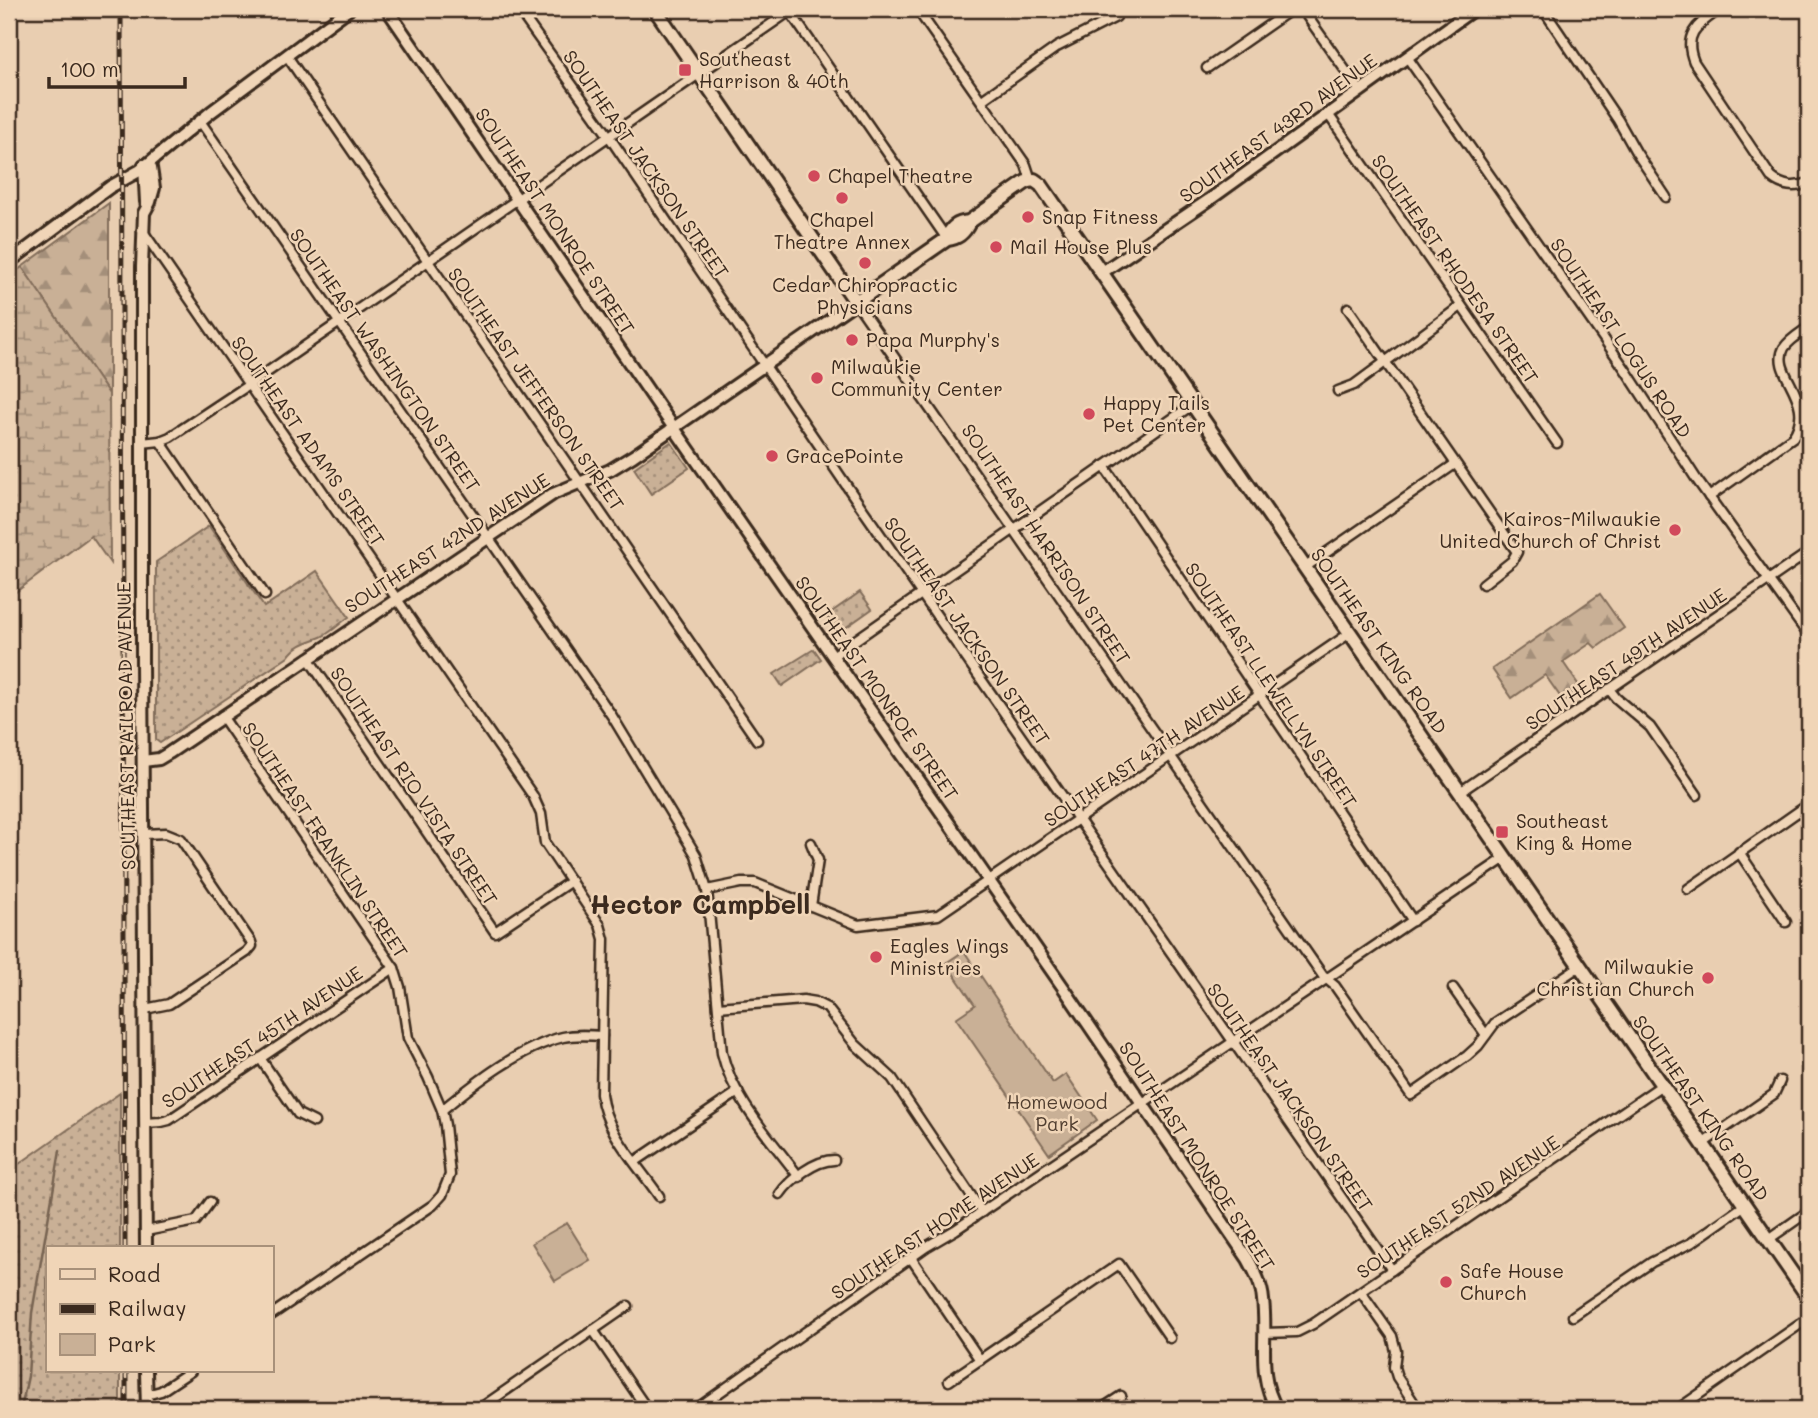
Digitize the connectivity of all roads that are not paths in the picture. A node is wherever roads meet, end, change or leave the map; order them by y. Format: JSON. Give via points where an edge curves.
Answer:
{"nodes":[{"id":1,"x":349,"y":9,"type":"edge"},
{"id":2,"x":387,"y":9,"type":"edge"},
{"id":3,"x":518,"y":9,"type":"edge"},
{"id":4,"x":655,"y":9,"type":"edge"},
{"id":5,"x":917,"y":9,"type":"edge"},
{"id":6,"x":1112,"y":9,"type":"edge"},
{"id":7,"x":1292,"y":9,"type":"edge"},
{"id":8,"x":1302,"y":9,"type":"edge"},
{"id":9,"x":1474,"y":9,"type":"edge"},
{"id":10,"x":1543,"y":9,"type":"edge"},
{"id":11,"x":1720,"y":9,"type":"edge"},
{"id":12,"x":790,"y":10,"type":"edge"},
{"id":13,"x":287,"y":56,"type":"junction"},
{"id":14,"x":1407,"y":57,"type":"junction"},
{"id":15,"x":1207,"y":68,"type":"dead end"},
{"id":16,"x":699,"y":74,"type":"junction"},
{"id":17,"x":1360,"y":91,"type":"junction"},
{"id":18,"x":982,"y":100,"type":"junction"},
{"id":19,"x":1328,"y":114,"type":"junction"},
{"id":20,"x":200,"y":121,"type":"junction"},
{"id":21,"x":608,"y":135,"type":"junction"},
{"id":22,"x":144,"y":166,"type":"junction"},
{"id":23,"x":1031,"y":180,"type":"junction"},
{"id":24,"x":1809,"y":183,"type":"edge"},
{"id":25,"x":1666,"y":197,"type":"dead end"},
{"id":26,"x":518,"y":198,"type":"junction"},
{"id":27,"x":142,"y":230,"type":"junction"},
{"id":28,"x":947,"y":239,"type":"junction"},
{"id":29,"x":428,"y":261,"type":"junction"},
{"id":30,"x":9,"y":262,"type":"edge"},
{"id":31,"x":1101,"y":273,"type":"junction"},
{"id":32,"x":856,"y":302,"type":"junction"},
{"id":33,"x":1461,"y":306,"type":"junction"},
{"id":34,"x":1348,"y":308,"type":"dead end"},
{"id":35,"x":339,"y":323,"type":"junction"},
{"id":36,"x":1809,"y":327,"type":"edge"},
{"id":37,"x":1386,"y":362,"type":"junction"},
{"id":38,"x":764,"y":364,"type":"junction"},
{"id":39,"x":250,"y":384,"type":"junction"},
{"id":40,"x":1338,"y":391,"type":"dead end"},
{"id":41,"x":1192,"y":405,"type":"junction"},
{"id":42,"x":675,"y":427,"type":"junction"},
{"id":43,"x":160,"y":441,"type":"junction"},
{"id":44,"x":142,"y":443,"type":"junction"},
{"id":45,"x":1557,"y":443,"type":"dead end"},
{"id":46,"x":1455,"y":464,"type":"junction"},
{"id":47,"x":1104,"y":466,"type":"junction"},
{"id":48,"x":580,"y":481,"type":"junction"},
{"id":49,"x":1709,"y":497,"type":"junction"},
{"id":50,"x":1013,"y":531,"type":"junction"},
{"id":51,"x":488,"y":537,"type":"junction"},
{"id":52,"x":1809,"y":552,"type":"edge"},
{"id":53,"x":1304,"y":568,"type":"junction"},
{"id":54,"x":1770,"y":579,"type":"junction"},
{"id":55,"x":1483,"y":584,"type":"dead end"},
{"id":56,"x":923,"y":592,"type":"junction"},
{"id":57,"x":265,"y":595,"type":"dead end"},
{"id":58,"x":397,"y":598,"type":"junction"},
{"id":59,"x":1350,"y":634,"type":"junction"},
{"id":60,"x":1809,"y":636,"type":"edge"},
{"id":61,"x":834,"y":655,"type":"junction"},
{"id":62,"x":308,"y":658,"type":"junction"},
{"id":63,"x":1609,"y":689,"type":"junction"},
{"id":64,"x":1260,"y":696,"type":"junction"},
{"id":65,"x":222,"y":716,"type":"junction"},
{"id":66,"x":757,"y":740,"type":"dead end"},
{"id":67,"x":1170,"y":759,"type":"junction"},
{"id":68,"x":143,"y":761,"type":"junction"},
{"id":69,"x":1460,"y":792,"type":"junction"},
{"id":70,"x":1697,"y":795,"type":"dead end"},
{"id":71,"x":1809,"y":804,"type":"edge"},
{"id":72,"x":1079,"y":821,"type":"junction"},
{"id":73,"x":144,"y":834,"type":"junction"},
{"id":74,"x":811,"y":843,"type":"dead end"},
{"id":75,"x":1739,"y":852,"type":"junction"},
{"id":76,"x":1505,"y":858,"type":"junction"},
{"id":77,"x":989,"y":880,"type":"junction"},
{"id":78,"x":571,"y":881,"type":"junction"},
{"id":79,"x":1688,"y":889,"type":"dead end"},
{"id":80,"x":707,"y":890,"type":"junction"},
{"id":81,"x":811,"y":906,"type":"junction"},
{"id":82,"x":1413,"y":920,"type":"junction"},
{"id":83,"x":1787,"y":922,"type":"dead end"},
{"id":84,"x":1580,"y":966,"type":"junction"},
{"id":85,"x":394,"y":968,"type":"junction"},
{"id":86,"x":1326,"y":980,"type":"junction"},
{"id":87,"x":1453,"y":988,"type":"dead end"},
{"id":88,"x":718,"y":1007,"type":"junction"},
{"id":89,"x":145,"y":1009,"type":"junction"},
{"id":90,"x":602,"y":1035,"type":"junction"},
{"id":91,"x":1486,"y":1035,"type":"junction"},
{"id":92,"x":1234,"y":1043,"type":"junction"},
{"id":93,"x":260,"y":1058,"type":"junction"},
{"id":94,"x":1780,"y":1081,"type":"dead end"},
{"id":95,"x":1662,"y":1085,"type":"junction"},
{"id":96,"x":738,"y":1092,"type":"junction"},
{"id":97,"x":1143,"y":1104,"type":"junction"},
{"id":98,"x":442,"y":1110,"type":"junction"},
{"id":99,"x":314,"y":1122,"type":"dead end"},
{"id":100,"x":145,"y":1123,"type":"junction"},
{"id":101,"x":1702,"y":1144,"type":"junction"},
{"id":102,"x":834,"y":1160,"type":"dead end"},
{"id":103,"x":636,"y":1161,"type":"junction"},
{"id":104,"x":799,"y":1177,"type":"junction"},
{"id":105,"x":780,"y":1194,"type":"dead end"},
{"id":106,"x":659,"y":1196,"type":"dead end"},
{"id":107,"x":210,"y":1202,"type":"dead end"},
{"id":108,"x":1745,"y":1205,"type":"junction"},
{"id":109,"x":1809,"y":1211,"type":"edge"},
{"id":110,"x":982,"y":1212,"type":"junction"},
{"id":111,"x":146,"y":1231,"type":"junction"},
{"id":112,"x":1769,"y":1239,"type":"junction"},
{"id":113,"x":146,"y":1246,"type":"edge"},
{"id":114,"x":911,"y":1258,"type":"junction"},
{"id":115,"x":1392,"y":1270,"type":"junction"},
{"id":116,"x":1361,"y":1292,"type":"junction"},
{"id":117,"x":1809,"y":1298,"type":"edge"},
{"id":118,"x":628,"y":1306,"type":"dead end"},
{"id":119,"x":273,"y":1314,"type":"edge"},
{"id":120,"x":1573,"y":1316,"type":"dead end"},
{"id":121,"x":1809,"y":1318,"type":"edge"},
{"id":122,"x":593,"y":1330,"type":"junction"},
{"id":123,"x":1264,"y":1333,"type":"junction"},
{"id":124,"x":1170,"y":1338,"type":"dead end"},
{"id":125,"x":979,"y":1360,"type":"junction"},
{"id":126,"x":146,"y":1372,"type":"edge"},
{"id":127,"x":190,"y":1372,"type":"edge"},
{"id":128,"x":949,"y":1381,"type":"dead end"},
{"id":129,"x":146,"y":1395,"type":"junction"},
{"id":130,"x":1121,"y":1396,"type":"dead end"},
{"id":131,"x":146,"y":1409,"type":"edge"},
{"id":132,"x":479,"y":1409,"type":"edge"},
{"id":133,"x":647,"y":1409,"type":"edge"},
{"id":134,"x":696,"y":1409,"type":"edge"},
{"id":135,"x":1101,"y":1409,"type":"edge"},
{"id":136,"x":1277,"y":1409,"type":"edge"},
{"id":137,"x":1418,"y":1409,"type":"edge"},
{"id":138,"x":1678,"y":1409,"type":"edge"}],
"edges":[{"from":1,"to":13,"type":"street"},
{"from":2,"to":26,"type":"street","name":"SOUTHEAST MONROE STREET"},
{"from":3,"to":21,"type":"street","name":"SOUTHEAST JACKSON STREET"},
{"from":4,"to":16,"type":"main road","name":"SOUTHEAST HARRISON STREET"},
{"from":5,"to":18,"type":"street","name":"SOUTHEAST KING ROAD"},
{"from":6,"to":18,"type":"street","via":[[1116,17],[1057,47]]},
{"from":7,"to":15,"type":"street"},
{"from":8,"to":17,"type":"street"},
{"from":9,"to":14,"type":"street","name":"SOUTHEAST 43RD AVENUE"},
{"from":10,"to":25,"type":"street"},
{"from":11,"to":24,"type":"street","via":[[1693,31],[1689,42],[1694,62],[1771,177],[1785,186]]},
{"from":12,"to":16,"type":"street"},
{"from":12,"to":28,"type":"street"},
{"from":13,"to":20,"type":"street"},
{"from":13,"to":29,"type":"street","name":"SOUTHEAST JEFFERSON STREET"},
{"from":14,"to":17,"type":"street","name":"SOUTHEAST 43RD AVENUE"},
{"from":14,"to":49,"type":"street","name":"SOUTHEAST LOGUS ROAD"},
{"from":16,"to":21,"type":"street"},
{"from":16,"to":32,"type":"main road","name":"SOUTHEAST HARRISON STREET"},
{"from":17,"to":19,"type":"street","name":"SOUTHEAST 43RD AVENUE"},
{"from":18,"to":23,"type":"street","name":"SOUTHEAST KING ROAD","via":[[1026,165]]},
{"from":19,"to":31,"type":"street","name":"SOUTHEAST 43RD AVENUE"},
{"from":19,"to":33,"type":"street","name":"SOUTHEAST RHODESA STREET"},
{"from":20,"to":22,"type":"street"},
{"from":20,"to":35,"type":"street","name":"SOUTHEAST WASHINGTON STREET"},
{"from":21,"to":26,"type":"street"},
{"from":21,"to":38,"type":"street","name":"SOUTHEAST JACKSON STREET"},
{"from":22,"to":27,"type":"street","name":"SOUTHEAST RAILROAD AVENUE","via":[[152,168],[154,180]]},
{"from":22,"to":30,"type":"street","via":[[138,165],[105,185]]},
{"from":23,"to":28,"type":"main road","name":"SOUTHEAST 42ND AVENUE","via":[[950,230]]},
{"from":23,"to":31,"type":"main road","name":"SOUTHEAST KING ROAD","via":[[1041,185]]},
{"from":26,"to":29,"type":"street"},
{"from":26,"to":42,"type":"street","name":"SOUTHEAST MONROE STREET"},
{"from":27,"to":39,"type":"street","name":"SOUTHEAST ADAMS STREET"},
{"from":27,"to":44,"type":"street","name":"SOUTHEAST RAILROAD AVENUE"},
{"from":28,"to":32,"type":"main road","name":"SOUTHEAST 42ND AVENUE"},
{"from":29,"to":35,"type":"street"},
{"from":29,"to":48,"type":"street","name":"SOUTHEAST JEFFERSON STREET"},
{"from":31,"to":41,"type":"main road","name":"SOUTHEAST KING ROAD"},
{"from":32,"to":38,"type":"street","name":"SOUTHEAST 42ND AVENUE"},
{"from":32,"to":50,"type":"street","name":"SOUTHEAST HARRISON STREET"},
{"from":33,"to":37,"type":"street"},
{"from":33,"to":45,"type":"street","name":"SOUTHEAST RHODESA STREET"},
{"from":34,"to":37,"type":"street"},
{"from":35,"to":39,"type":"street"},
{"from":35,"to":51,"type":"street","name":"SOUTHEAST WASHINGTON STREET"},
{"from":36,"to":49,"type":"street","via":[[1789,342],[1782,360],[1805,405],[1800,430]]},
{"from":37,"to":40,"type":"street"},
{"from":37,"to":46,"type":"street"},
{"from":38,"to":42,"type":"street","name":"SOUTHEAST 42ND AVENUE"},
{"from":38,"to":56,"type":"street","name":"SOUTHEAST JACKSON STREET"},
{"from":39,"to":43,"type":"street"},
{"from":39,"to":58,"type":"street","name":"SOUTHEAST ADAMS STREET"},
{"from":41,"to":47,"type":"street"},
{"from":41,"to":53,"type":"main road","name":"SOUTHEAST KING ROAD"},
{"from":42,"to":48,"type":"street","name":"SOUTHEAST 42ND AVENUE","via":[[616,467]]},
{"from":42,"to":61,"type":"street","name":"SOUTHEAST MONROE STREET"},
{"from":43,"to":44,"type":"street"},
{"from":43,"to":57,"type":"street"},
{"from":44,"to":68,"type":"street","name":"SOUTHEAST RAILROAD AVENUE"},
{"from":46,"to":53,"type":"street"},
{"from":46,"to":55,"type":"street","via":[[1517,552]]},
{"from":47,"to":50,"type":"street"},
{"from":47,"to":64,"type":"street","name":"SOUTHEAST LLEWELLYN STREET"},
{"from":48,"to":51,"type":"street","name":"SOUTHEAST 42ND AVENUE"},
{"from":48,"to":66,"type":"street","name":"SOUTHEAST JEFFERSON STREET"},
{"from":49,"to":54,"type":"street","name":"SOUTHEAST LOGUS ROAD"},
{"from":50,"to":56,"type":"street"},
{"from":50,"to":67,"type":"street","name":"SOUTHEAST HARRISON STREET"},
{"from":51,"to":58,"type":"street","name":"SOUTHEAST 42ND AVENUE"},
{"from":51,"to":80,"type":"street","name":"SOUTHEAST WASHINGTON STREET","via":[[612,716],[696,855]]},
{"from":52,"to":54,"type":"street","name":"SOUTHEAST 49TH AVENUE"},
{"from":53,"to":59,"type":"main road","name":"SOUTHEAST KING ROAD"},
{"from":54,"to":60,"type":"street","name":"SOUTHEAST LOGUS ROAD"},
{"from":54,"to":63,"type":"street","name":"SOUTHEAST 49TH AVENUE"},
{"from":56,"to":61,"type":"street"},
{"from":56,"to":72,"type":"street","name":"SOUTHEAST JACKSON STREET"},
{"from":58,"to":62,"type":"street","name":"SOUTHEAST 42ND AVENUE"},
{"from":58,"to":78,"type":"street","name":"SOUTHEAST ADAMS STREET","via":[[533,796],[545,843]]},
{"from":59,"to":64,"type":"street","name":"SOUTHEAST 47TH AVENUE"},
{"from":59,"to":69,"type":"main road","name":"SOUTHEAST KING ROAD"},
{"from":61,"to":77,"type":"street","name":"SOUTHEAST MONROE STREET"},
{"from":62,"to":65,"type":"street","name":"SOUTHEAST 42ND AVENUE"},
{"from":62,"to":78,"type":"street","name":"SOUTHEAST RIO VISTA STREET","via":[[495,932]]},
{"from":63,"to":69,"type":"street","name":"SOUTHEAST 49TH AVENUE"},
{"from":63,"to":70,"type":"street","via":[[1650,727]]},
{"from":64,"to":67,"type":"street","name":"SOUTHEAST 47TH AVENUE"},
{"from":64,"to":82,"type":"street","name":"SOUTHEAST LLEWELLYN STREET"},
{"from":65,"to":68,"type":"street","name":"SOUTHEAST 42ND AVENUE","via":[[163,757]]},
{"from":65,"to":85,"type":"street","name":"SOUTHEAST FRANKLIN STREET"},
{"from":67,"to":72,"type":"street","name":"SOUTHEAST 47TH AVENUE"},
{"from":67,"to":86,"type":"street","name":"SOUTHEAST HARRISON STREET"},
{"from":68,"to":73,"type":"street","name":"SOUTHEAST RAILROAD AVENUE"},
{"from":69,"to":76,"type":"main road","name":"SOUTHEAST KING ROAD"},
{"from":71,"to":75,"type":"street"},
{"from":72,"to":77,"type":"street","name":"SOUTHEAST 47TH AVENUE"},
{"from":72,"to":92,"type":"street","name":"SOUTHEAST JACKSON STREET"},
{"from":73,"to":89,"type":"street","name":"SOUTHEAST RAILROAD AVENUE"},
{"from":73,"to":89,"type":"street","via":[[166,833],[181,839],[252,946],[169,1004]]},
{"from":74,"to":81,"type":"street","via":[[818,860]]},
{"from":75,"to":79,"type":"street"},
{"from":75,"to":83,"type":"street"},
{"from":76,"to":82,"type":"street","name":"SOUTHEAST HOME AVENUE"},
{"from":76,"to":84,"type":"main road","name":"SOUTHEAST KING ROAD"},
{"from":77,"to":81,"type":"street","name":"SOUTHEAST 47TH AVENUE","via":[[928,918],[858,925]]},
{"from":77,"to":97,"type":"street","name":"SOUTHEAST MONROE STREET"},
{"from":78,"to":90,"type":"street","name":"SOUTHEAST ADAMS STREET","via":[[604,939]]},
{"from":80,"to":81,"type":"street","name":"SOUTHEAST 47TH AVENUE","via":[[755,883]]},
{"from":80,"to":88,"type":"street","name":"SOUTHEAST WASHINGTON STREET"},
{"from":82,"to":86,"type":"street","name":"SOUTHEAST HOME AVENUE"},
{"from":84,"to":91,"type":"street","via":[[1495,1023]]},
{"from":84,"to":95,"type":"main road","name":"SOUTHEAST KING ROAD"},
{"from":85,"to":93,"type":"street","name":"SOUTHEAST 45TH AVENUE"},
{"from":85,"to":98,"type":"street","name":"SOUTHEAST FRANKLIN STREET","via":[[408,1038]]},
{"from":86,"to":91,"type":"street","name":"SOUTHEAST HARRISON STREET","via":[[1335,986],[1410,1095],[1467,1056]]},
{"from":86,"to":92,"type":"street","name":"SOUTHEAST HOME AVENUE"},
{"from":87,"to":91,"type":"street"},
{"from":88,"to":96,"type":"street","name":"SOUTHEAST WASHINGTON STREET","via":[[722,1054]]},
{"from":88,"to":110,"type":"street","via":[[803,1000],[827,1008],[855,1044],[892,1078]]},
{"from":89,"to":100,"type":"street","name":"SOUTHEAST RAILROAD AVENUE"},
{"from":90,"to":98,"type":"street","via":[[566,1036],[533,1047]]},
{"from":90,"to":103,"type":"street","name":"SOUTHEAST ADAMS STREET","via":[[604,1110]]},
{"from":92,"to":97,"type":"street","name":"SOUTHEAST HOME AVENUE"},
{"from":92,"to":115,"type":"street","name":"SOUTHEAST JACKSON STREET"},
{"from":93,"to":99,"type":"street","via":[[299,1114]]},
{"from":93,"to":100,"type":"street","name":"SOUTHEAST 45TH AVENUE","via":[[169,1120]]},
{"from":94,"to":101,"type":"street","via":[[1774,1094]]},
{"from":95,"to":101,"type":"main road","name":"SOUTHEAST KING ROAD"},
{"from":95,"to":115,"type":"street","name":"SOUTHEAST 52ND AVENUE"},
{"from":96,"to":103,"type":"street"},
{"from":96,"to":104,"type":"street","name":"SOUTHEAST WASHINGTON STREET"},
{"from":97,"to":110,"type":"street","name":"SOUTHEAST HOME AVENUE"},
{"from":97,"to":123,"type":"street","name":"SOUTHEAST MONROE STREET","via":[[1256,1273],[1263,1297]]},
{"from":98,"to":119,"type":"street","name":"SOUTHEAST FRANKLIN STREET","via":[[450,1167],[442,1195]]},
{"from":100,"to":111,"type":"street","name":"SOUTHEAST RAILROAD AVENUE"},
{"from":101,"to":108,"type":"main road","name":"SOUTHEAST KING ROAD"},
{"from":102,"to":104,"type":"street","via":[[824,1160]]},
{"from":103,"to":106,"type":"street","name":"SOUTHEAST ADAMS STREET"},
{"from":104,"to":105,"type":"street"},
{"from":107,"to":111,"type":"street","via":[[196,1221]]},
{"from":108,"to":112,"type":"main road","name":"SOUTHEAST KING ROAD"},
{"from":108,"to":120,"type":"street"},
{"from":109,"to":112,"type":"street"},
{"from":110,"to":114,"type":"street","name":"SOUTHEAST HOME AVENUE"},
{"from":111,"to":113,"type":"street","name":"SOUTHEAST RAILROAD AVENUE"},
{"from":112,"to":117,"type":"main road","name":"SOUTHEAST KING ROAD"},
{"from":114,"to":125,"type":"street"},
{"from":114,"to":134,"type":"street","name":"SOUTHEAST HOME AVENUE"},
{"from":115,"to":116,"type":"street","name":"SOUTHEAST 52ND AVENUE"},
{"from":116,"to":123,"type":"street","name":"SOUTHEAST 52ND AVENUE","via":[[1297,1332]]},
{"from":116,"to":137,"type":"street","via":[[1392,1336],[1397,1377]]},
{"from":118,"to":122,"type":"street"},
{"from":121,"to":138,"type":"street"},
{"from":122,"to":132,"type":"street"},
{"from":122,"to":133,"type":"street"},
{"from":123,"to":136,"type":"street","name":"SOUTHEAST MONROE STREET","via":[[1264,1373]]},
{"from":124,"to":125,"type":"street","via":[[1119,1264]]},
{"from":125,"to":128,"type":"street"},
{"from":126,"to":129,"type":"street"},
{"from":127,"to":129,"type":"street"},
{"from":129,"to":131,"type":"street"},
{"from":130,"to":135,"type":"street"}]}
